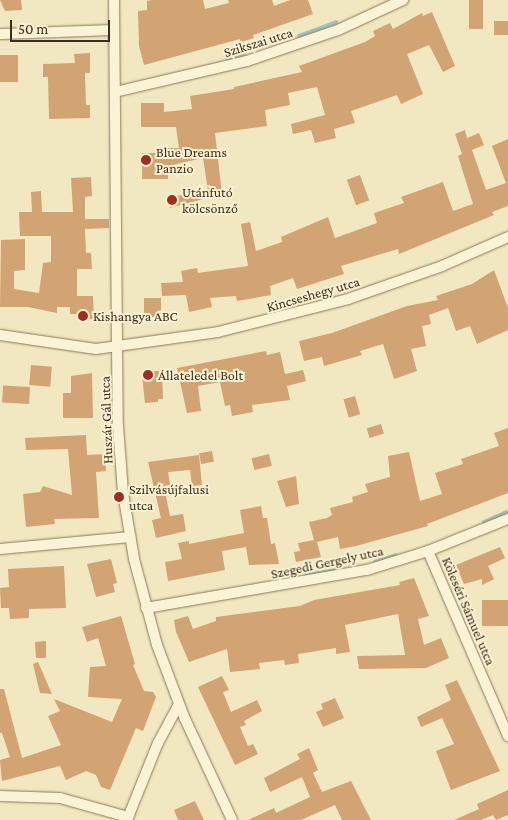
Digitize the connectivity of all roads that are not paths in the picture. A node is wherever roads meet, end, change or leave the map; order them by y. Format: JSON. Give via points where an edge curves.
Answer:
{"nodes":[{"id":1,"x":114,"y":0,"type":"edge"},
{"id":2,"x":403,"y":0,"type":"edge"},
{"id":3,"x":114,"y":30,"type":"junction"},
{"id":4,"x":0,"y":34,"type":"edge"},
{"id":5,"x":115,"y":92,"type":"junction"},
{"id":6,"x":508,"y":237,"type":"edge"},
{"id":7,"x":0,"y":335,"type":"edge"},
{"id":8,"x":118,"y":347,"type":"junction"},
{"id":9,"x":508,"y":519,"type":"edge"},
{"id":10,"x":130,"y":537,"type":"junction"},
{"id":11,"x":0,"y":548,"type":"edge"},
{"id":12,"x":428,"y":551,"type":"junction"},
{"id":13,"x":146,"y":608,"type":"junction"},
{"id":14,"x":179,"y":704,"type":"junction"},
{"id":15,"x":508,"y":736,"type":"edge"},
{"id":16,"x":0,"y":796,"type":"edge"},
{"id":17,"x":127,"y":818,"type":"edge"},
{"id":18,"x":232,"y":820,"type":"edge"}],
"edges":[{"from":1,"to":3,"type":"street","name":"Huszár Gál utca"},
{"from":2,"to":5,"type":"street","name":"Szikszai utca","via":[[338,30],[248,61]]},
{"from":3,"to":4,"type":"street"},
{"from":3,"to":5,"type":"street","name":"Huszár Gál utca"},
{"from":5,"to":8,"type":"street","name":"Huszár Gál utca"},
{"from":6,"to":8,"type":"street","name":"Kincseshegy utca","via":[[407,279],[308,311],[218,332]]},
{"from":7,"to":8,"type":"street","name":"Kincseshegy utca","via":[[89,348]]},
{"from":8,"to":10,"type":"street","name":"Huszár Gál utca","via":[[120,461]]},
{"from":9,"to":12,"type":"street","name":"Szegedi Gergely utca"},
{"from":10,"to":11,"type":"street"},
{"from":10,"to":13,"type":"street","name":"Huszár Gál utca"},
{"from":12,"to":13,"type":"street","name":"Szegedi Gergely utca","via":[[351,573]]},
{"from":12,"to":15,"type":"street","name":"Köleséri Sámuel utca"},
{"from":13,"to":14,"type":"street","name":"Huszár Gál utca"},
{"from":14,"to":17,"type":"street","via":[[158,743]]},
{"from":14,"to":18,"type":"street","name":"Huszár Gál utca"},
{"from":16,"to":17,"type":"street","via":[[60,798]]}]}
